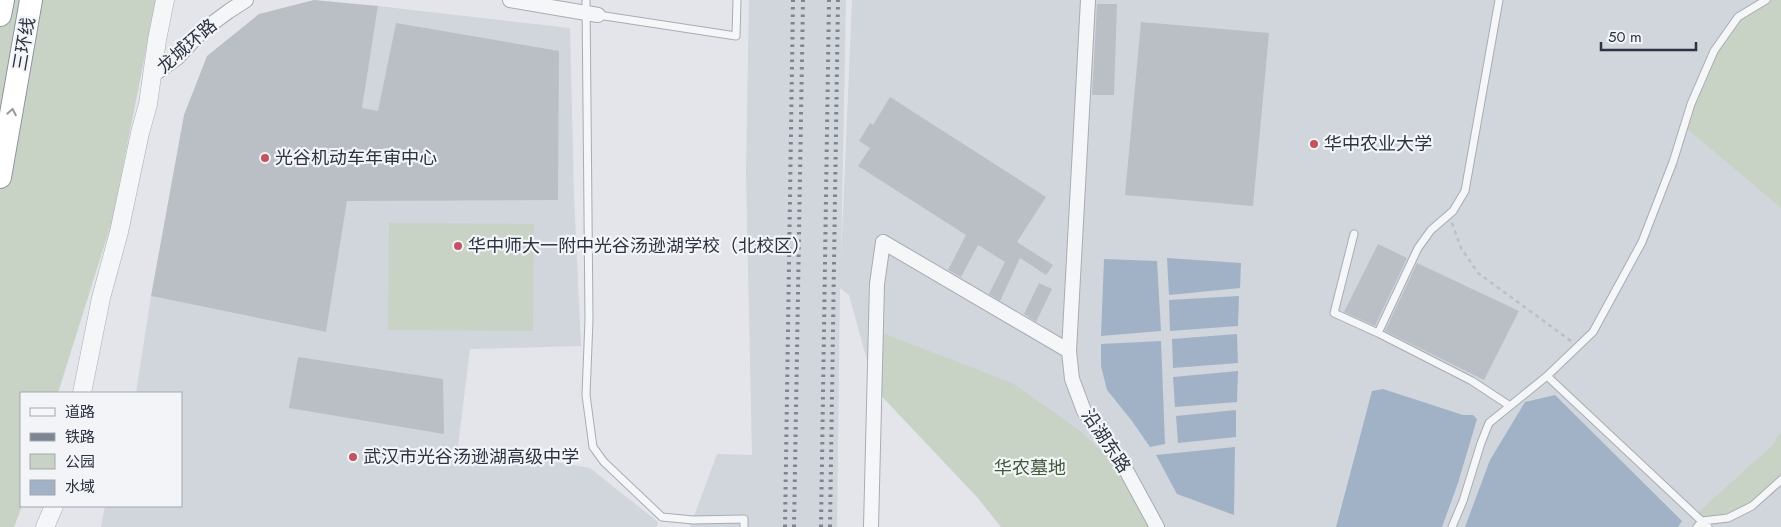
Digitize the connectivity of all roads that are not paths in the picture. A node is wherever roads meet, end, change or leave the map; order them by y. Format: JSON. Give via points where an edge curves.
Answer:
{"nodes":[{"id":1,"x":3,"y":0,"type":"edge"},
{"id":2,"x":32,"y":0,"type":"edge"},
{"id":3,"x":165,"y":0,"type":"edge"},
{"id":4,"x":246,"y":0,"type":"edge"},
{"id":5,"x":510,"y":0,"type":"edge"},
{"id":6,"x":737,"y":0,"type":"edge"},
{"id":7,"x":1088,"y":0,"type":"edge"},
{"id":8,"x":1499,"y":0,"type":"edge"},
{"id":9,"x":1766,"y":0,"type":"edge"},
{"id":10,"x":590,"y":9,"type":"edge"},
{"id":11,"x":0,"y":15,"type":"edge"},
{"id":12,"x":153,"y":75,"type":"junction"},
{"id":13,"x":0,"y":177,"type":"edge"},
{"id":14,"x":1354,"y":234,"type":"dead end"},
{"id":15,"x":1378,"y":333,"type":"junction"},
{"id":16,"x":1068,"y":351,"type":"junction"},
{"id":17,"x":1548,"y":376,"type":"junction"},
{"id":18,"x":82,"y":392,"type":"edge"},
{"id":19,"x":1510,"y":406,"type":"junction"},
{"id":20,"x":1781,"y":480,"type":"edge"},
{"id":21,"x":54,"y":507,"type":"edge"},
{"id":22,"x":1700,"y":524,"type":"edge"},
{"id":23,"x":45,"y":527,"type":"edge"},
{"id":24,"x":744,"y":527,"type":"edge"},
{"id":25,"x":871,"y":527,"type":"edge"},
{"id":26,"x":1157,"y":527,"type":"edge"},
{"id":27,"x":1452,"y":527,"type":"edge"},
{"id":28,"x":1708,"y":527,"type":"edge"}],
"edges":[{"from":1,"to":11,"type":"highway","name":"三环线"},
{"from":13,"to":2,"type":"highway","name":"三环线","one_way":true},
{"from":3,"to":12,"type":"street"},
{"from":4,"to":12,"type":"street","name":"龙城环路","via":[[202,31],[177,58]]},
{"from":5,"to":10,"type":"street"},
{"from":6,"to":10,"type":"lane","via":[[736,36]]},
{"from":7,"to":16,"type":"street","name":"沿湖东路"},
{"from":8,"to":15,"type":"lane","via":[[1465,191],[1453,211],[1431,230],[1418,248]]},
{"from":9,"to":17,"type":"lane","via":[[1738,17],[1714,51],[1691,104],[1642,242],[1593,332]]},
{"from":10,"to":24,"type":"lane","via":[[586,396],[593,447],[604,462],[662,517],[744,519]]},
{"from":12,"to":18,"type":"street"},
{"from":14,"to":15,"type":"lane","via":[[1334,313]]},
{"from":15,"to":19,"type":"lane","via":[[1472,381]]},
{"from":16,"to":25,"type":"street","via":[[883,242],[877,284]]},
{"from":16,"to":26,"type":"street","name":"沿湖东路","via":[[1072,379],[1084,411],[1120,459]]},
{"from":17,"to":19,"type":"lane"},
{"from":17,"to":22,"type":"lane"},
{"from":19,"to":27,"type":"lane","via":[[1489,423]]},
{"from":20,"to":22,"type":"lane","via":[[1752,506],[1728,518]]},
{"from":21,"to":23,"type":"street"},
{"from":22,"to":28,"type":"lane"}]}
